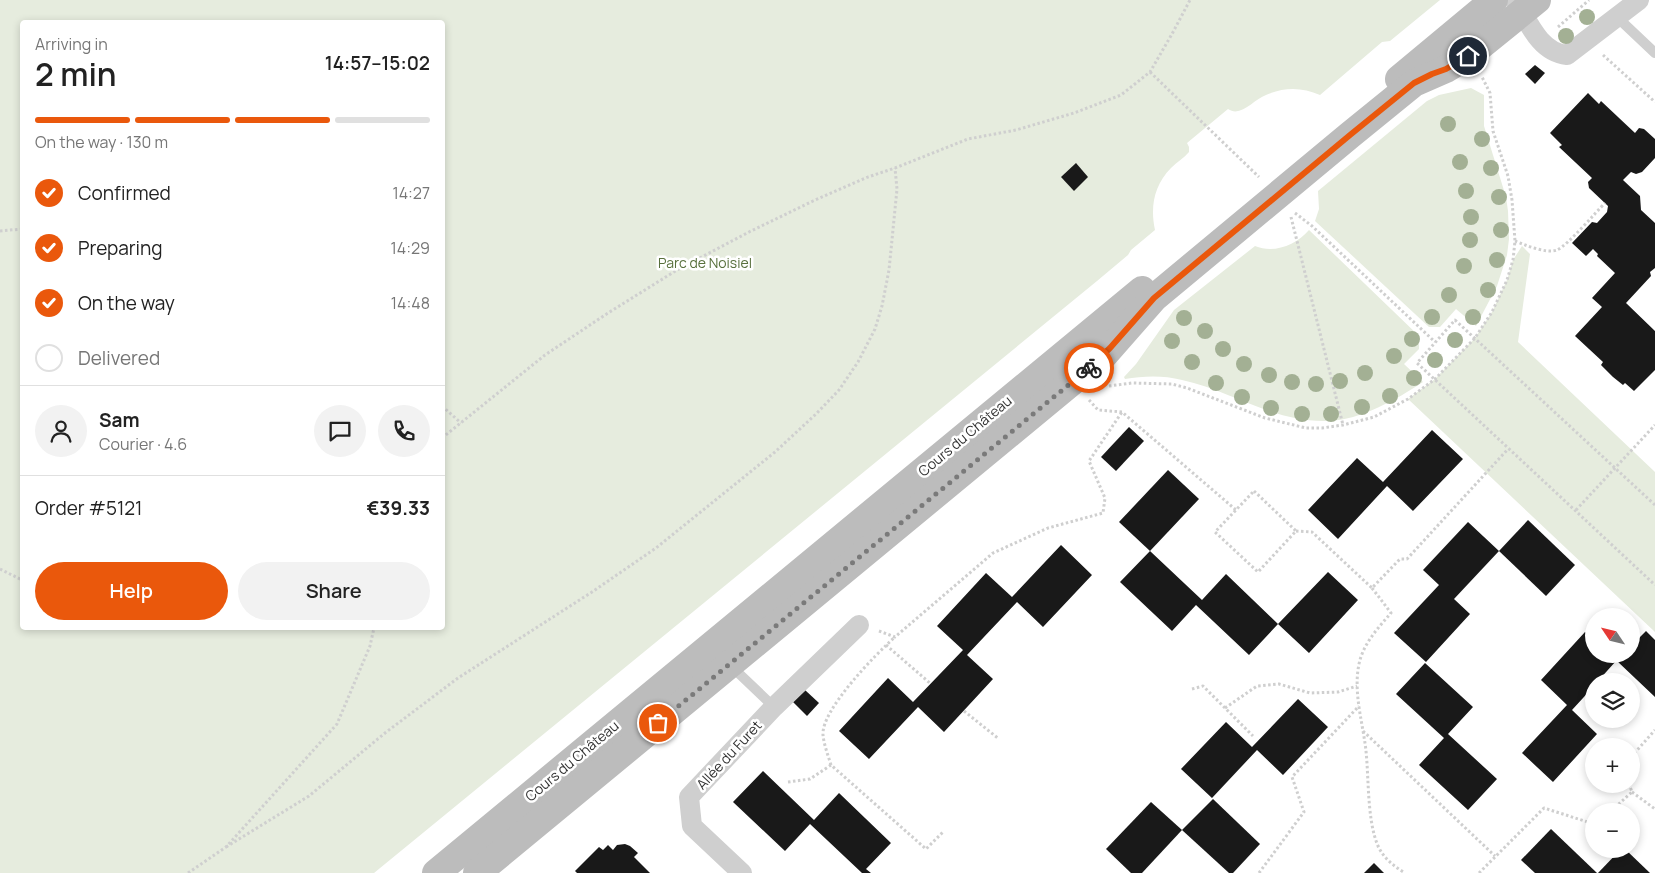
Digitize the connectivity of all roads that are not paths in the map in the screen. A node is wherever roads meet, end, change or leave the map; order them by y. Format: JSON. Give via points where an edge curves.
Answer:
{"nodes":[{"id":1,"x":1494,"y":0,"type":"edge"},
{"id":2,"x":1639,"y":0,"type":"edge"},
{"id":3,"x":1525,"y":4,"type":"edge"},
{"id":4,"x":1618,"y":18,"type":"junction"},
{"id":5,"x":1655,"y":53,"type":"edge"},
{"id":6,"x":859,"y":625,"type":"road end"},
{"id":7,"x":730,"y":665,"type":"junction"},
{"id":8,"x":774,"y":707,"type":"junction"},
{"id":9,"x":436,"y":873,"type":"edge"},
{"id":10,"x":477,"y":873,"type":"edge"},
{"id":11,"x":742,"y":873,"type":"edge"}],
"edges":[{"from":1,"to":9,"type":"main road","name":"Cours du Château"},
{"from":2,"to":4,"type":"street"},
{"from":3,"to":4,"type":"street","via":[[1540,40],[1557,54],[1567,55]]},
{"from":3,"to":7,"type":"main road","name":"Cours du Château","via":[[1468,56],[1414,83],[1350,135],[1154,298],[1104,355]]},
{"from":4,"to":5,"type":"lane"},
{"from":6,"to":8,"type":"street","name":"Allée du Furet"},
{"from":7,"to":8,"type":"lane"},
{"from":7,"to":10,"type":"main road","name":"Cours du Château"},
{"from":8,"to":11,"type":"street","name":"Allée du Furet","via":[[689,797],[692,826]]}]}
